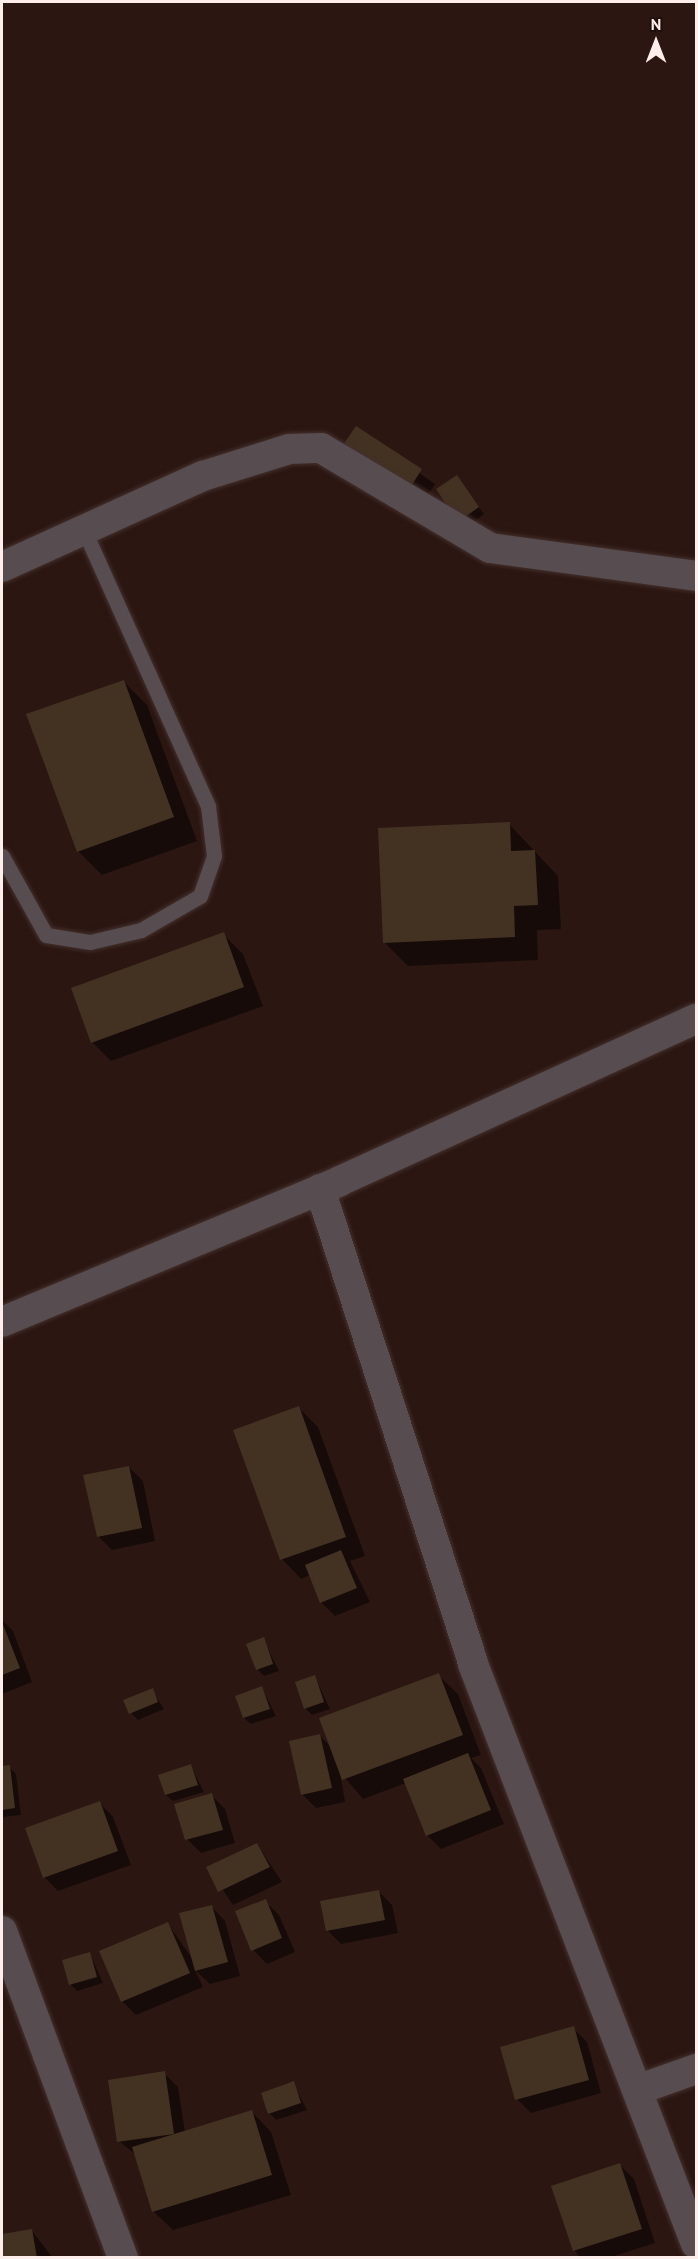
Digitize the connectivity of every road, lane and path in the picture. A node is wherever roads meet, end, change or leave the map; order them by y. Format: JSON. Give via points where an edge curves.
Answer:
{"nodes":[{"id":1,"x":83,"y":528,"type":"junction"},
{"id":2,"x":2,"y":567,"type":"edge"},
{"id":3,"x":696,"y":576,"type":"edge"},
{"id":4,"x":2,"y":856,"type":"edge"},
{"id":5,"x":696,"y":1019,"type":"edge"},
{"id":6,"x":320,"y":1189,"type":"junction"},
{"id":7,"x":2,"y":1323,"type":"edge"},
{"id":8,"x":2,"y":1931,"type":"edge"},
{"id":9,"x":696,"y":2069,"type":"edge"},
{"id":10,"x":637,"y":2090,"type":"junction"},
{"id":11,"x":696,"y":2244,"type":"edge"},
{"id":12,"x":123,"y":2258,"type":"edge"}],
"edges":[{"from":1,"to":2,"type":"street"},
{"from":1,"to":3,"type":"street","via":[[253,458],[321,448],[490,548]]},
{"from":1,"to":4,"type":"lane","via":[[208,806],[214,856],[200,896],[141,930],[90,942],[46,934]]},
{"from":5,"to":6,"type":"street"},
{"from":6,"to":7,"type":"street"},
{"from":6,"to":10,"type":"street","via":[[473,1664]]},
{"from":8,"to":12,"type":"street"},
{"from":9,"to":10,"type":"street"},
{"from":10,"to":11,"type":"street"}]}
